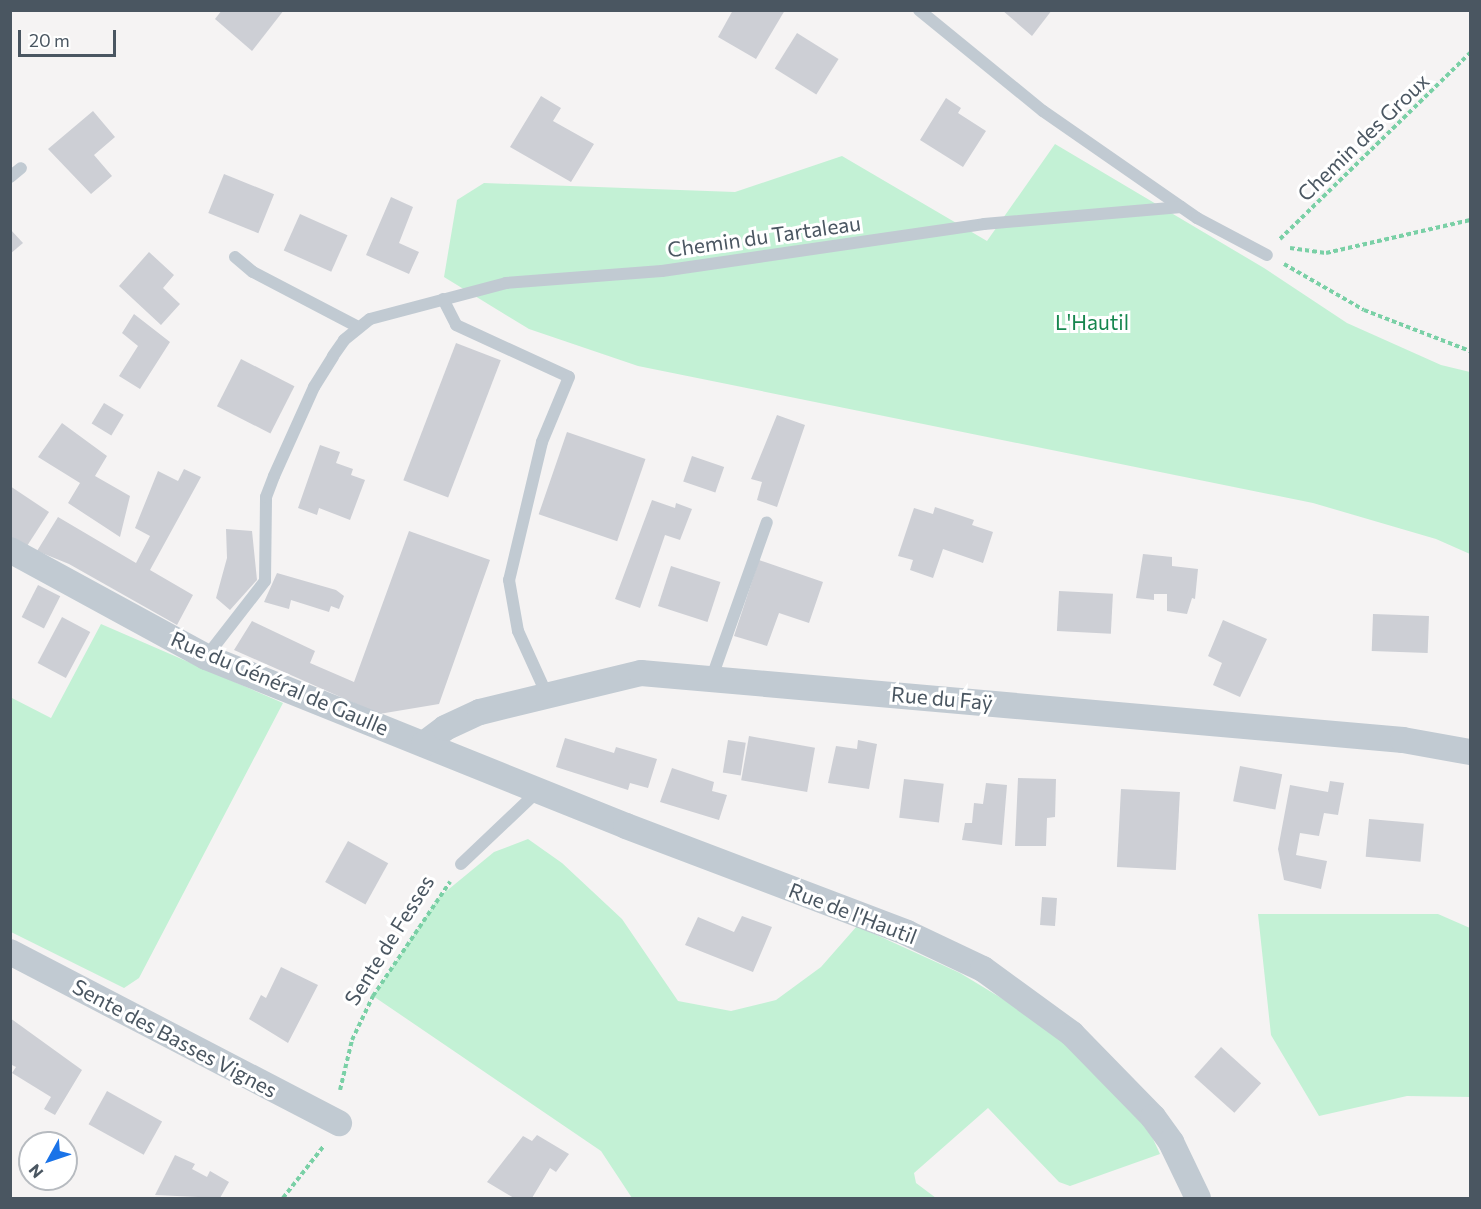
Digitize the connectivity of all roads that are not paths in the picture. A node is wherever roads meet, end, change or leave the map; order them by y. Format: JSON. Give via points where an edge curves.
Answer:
{"nodes":[{"id":1,"x":919,"y":10,"type":"edge"},
{"id":2,"x":21,"y":168,"type":"dead end"},
{"id":3,"x":10,"y":177,"type":"edge"},
{"id":4,"x":1181,"y":207,"type":"junction"},
{"id":5,"x":1267,"y":255,"type":"road end"},
{"id":6,"x":235,"y":257,"type":"dead end"},
{"id":7,"x":443,"y":298,"type":"junction"},
{"id":8,"x":358,"y":327,"type":"junction"},
{"id":9,"x":767,"y":522,"type":"dead end"},
{"id":10,"x":10,"y":550,"type":"edge"},
{"id":11,"x":206,"y":657,"type":"junction"},
{"id":12,"x":712,"y":677,"type":"junction"},
{"id":13,"x":547,"y":695,"type":"junction"},
{"id":14,"x":424,"y":744,"type":"junction"},
{"id":15,"x":1470,"y":752,"type":"edge"},
{"id":16,"x":539,"y":789,"type":"junction"},
{"id":17,"x":462,"y":864,"type":"road end"},
{"id":18,"x":10,"y":952,"type":"edge"},
{"id":19,"x":339,"y":1124,"type":"road end"},
{"id":20,"x":1198,"y":1198,"type":"edge"}],
"edges":[{"from":1,"to":4,"type":"lane","via":[[1043,111]]},
{"from":2,"to":3,"type":"lane"},
{"from":4,"to":5,"type":"lane"},
{"from":4,"to":7,"type":"lane","name":"Chemin du Tartaleau","via":[[984,224],[662,271],[506,284]]},
{"from":6,"to":8,"type":"lane","via":[[253,272]]},
{"from":7,"to":8,"type":"lane","name":"Chemin du Tartaleau","via":[[386,312]]},
{"from":7,"to":13,"type":"lane","via":[[456,325],[569,377],[542,442],[509,580],[518,631]]},
{"from":8,"to":11,"type":"lane","name":"Chemin du Tartaleau","via":[[344,340],[314,387],[266,497],[266,582]]},
{"from":9,"to":12,"type":"lane"},
{"from":10,"to":11,"type":"street","name":"Rue du Général de Gaulle"},
{"from":11,"to":14,"type":"street","name":"Rue du Général de Gaulle"},
{"from":12,"to":13,"type":"street","name":"Rue du Faÿ","via":[[641,673]]},
{"from":12,"to":15,"type":"street","name":"Rue du Faÿ","via":[[1403,740]]},
{"from":13,"to":14,"type":"street","name":"Rue du Faÿ","via":[[480,712],[445,728]]},
{"from":14,"to":16,"type":"street","name":"Rue de l'Hautil"},
{"from":16,"to":17,"type":"lane","name":"Sente de Fesses"},
{"from":16,"to":20,"type":"street","name":"Rue de l'Hautil","via":[[907,933],[983,969],[1072,1034],[1153,1117],[1171,1142]]},
{"from":18,"to":19,"type":"street","name":"Sente des Basses Vignes"}]}
